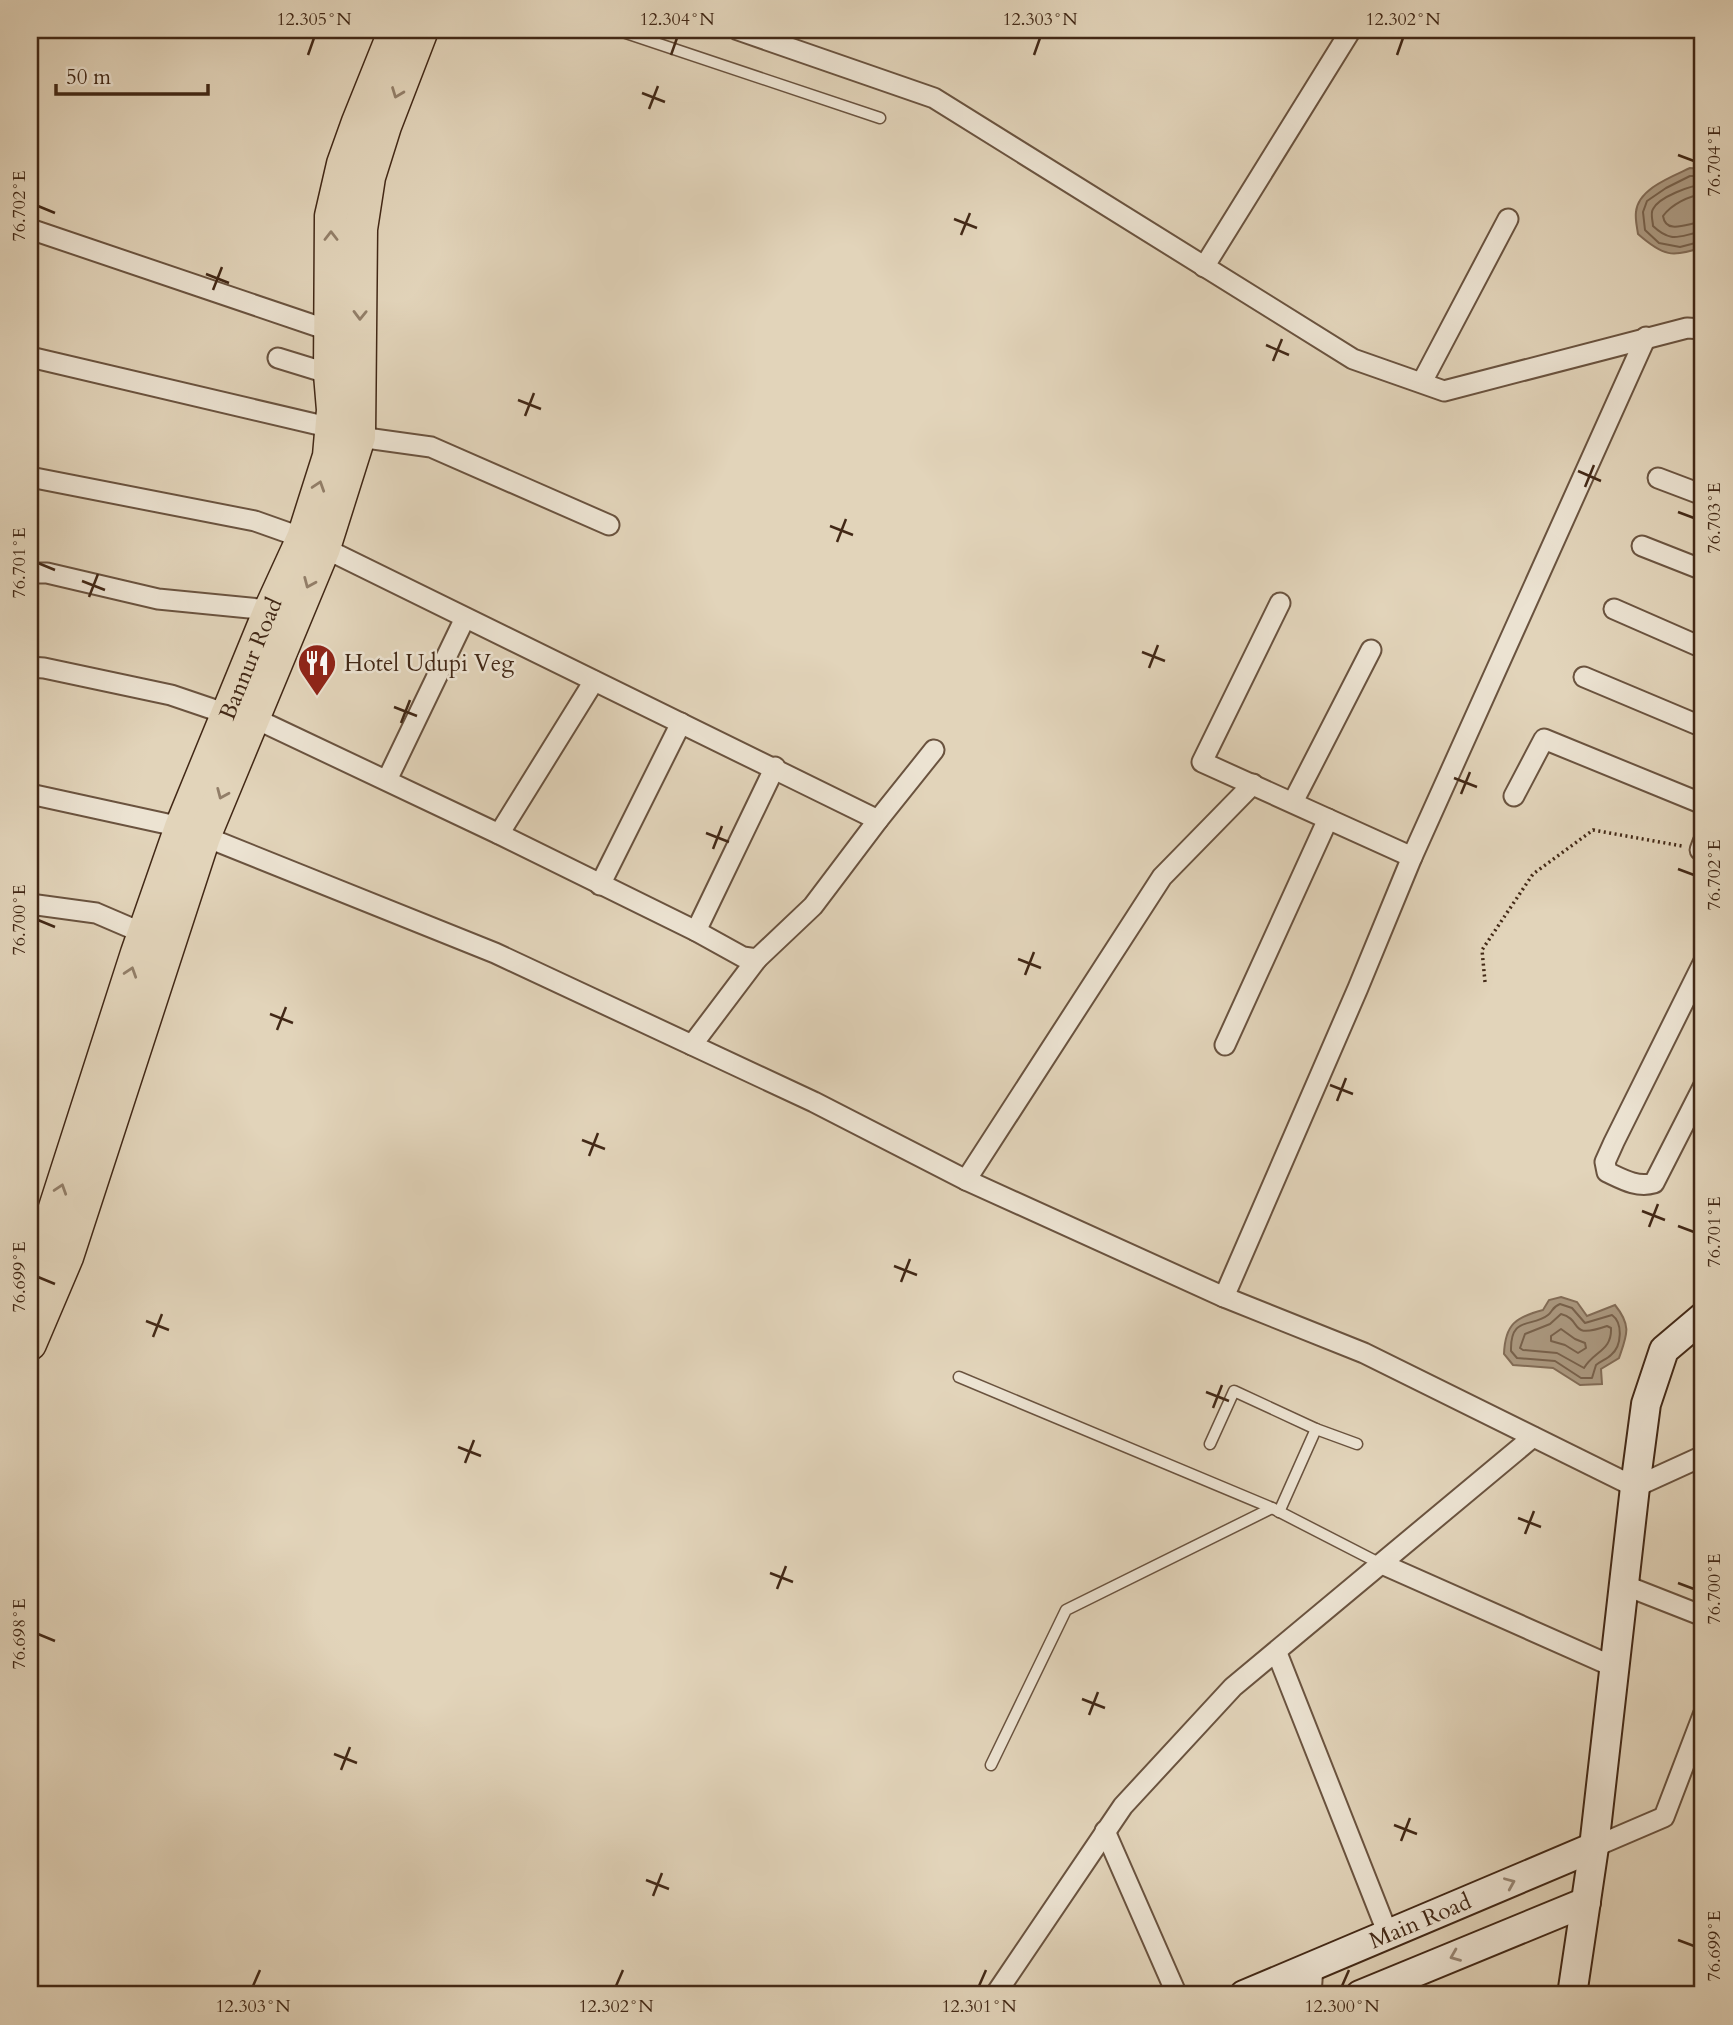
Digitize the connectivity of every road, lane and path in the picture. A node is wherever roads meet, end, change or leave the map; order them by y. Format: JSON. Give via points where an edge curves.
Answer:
{"nodes":[{"id":1,"x":395,"y":30,"type":"edge"},
{"id":2,"x":422,"y":30,"type":"edge"},
{"id":3,"x":617,"y":30,"type":"edge"},
{"id":4,"x":738,"y":30,"type":"edge"},
{"id":5,"x":1352,"y":30,"type":"edge"},
{"id":6,"x":880,"y":118,"type":"dead end"},
{"id":7,"x":1508,"y":219,"type":"dead end"},
{"id":8,"x":30,"y":229,"type":"edge"},
{"id":9,"x":1204,"y":267,"type":"junction"},
{"id":10,"x":1703,"y":329,"type":"edge"},
{"id":11,"x":331,"y":331,"type":"junction"},
{"id":12,"x":1646,"y":337,"type":"junction"},
{"id":13,"x":30,"y":358,"type":"edge"},
{"id":14,"x":278,"y":358,"type":"dead end"},
{"id":15,"x":330,"y":374,"type":"junction"},
{"id":16,"x":1422,"y":382,"type":"junction"},
{"id":17,"x":346,"y":433,"type":"junction"},
{"id":18,"x":30,"y":477,"type":"edge"},
{"id":19,"x":1658,"y":478,"type":"dead end"},
{"id":20,"x":1703,"y":495,"type":"edge"},
{"id":21,"x":609,"y":525,"type":"dead end"},
{"id":22,"x":313,"y":543,"type":"junction"},
{"id":23,"x":1642,"y":546,"type":"dead end"},
{"id":24,"x":1703,"y":570,"type":"edge"},
{"id":25,"x":30,"y":573,"type":"edge"},
{"id":26,"x":1280,"y":603,"type":"dead end"},
{"id":27,"x":1614,"y":609,"type":"dead end"},
{"id":28,"x":270,"y":610,"type":"junction"},
{"id":29,"x":465,"y":618,"type":"junction"},
{"id":30,"x":1703,"y":648,"type":"edge"},
{"id":31,"x":1371,"y":650,"type":"dead end"},
{"id":32,"x":30,"y":667,"type":"edge"},
{"id":33,"x":1584,"y":677,"type":"dead end"},
{"id":34,"x":594,"y":681,"type":"junction"},
{"id":35,"x":241,"y":716,"type":"junction"},
{"id":36,"x":681,"y":723,"type":"junction"},
{"id":37,"x":1703,"y":727,"type":"edge"},
{"id":38,"x":934,"y":750,"type":"dead end"},
{"id":39,"x":775,"y":767,"type":"junction"},
{"id":40,"x":387,"y":780,"type":"junction"},
{"id":41,"x":1253,"y":784,"type":"junction"},
{"id":42,"x":30,"y":794,"type":"edge"},
{"id":43,"x":1514,"y":796,"type":"dead end"},
{"id":44,"x":1293,"y":802,"type":"junction"},
{"id":45,"x":1703,"y":804,"type":"edge"},
{"id":46,"x":1328,"y":819,"type":"junction"},
{"id":47,"x":878,"y":820,"type":"junction"},
{"id":48,"x":192,"y":832,"type":"junction"},
{"id":49,"x":499,"y":834,"type":"junction"},
{"id":50,"x":1702,"y":848,"type":"edge"},
{"id":51,"x":1412,"y":858,"type":"junction"},
{"id":52,"x":600,"y":885,"type":"junction"},
{"id":53,"x":30,"y":904,"type":"edge"},
{"id":54,"x":696,"y":931,"type":"junction"},
{"id":55,"x":145,"y":934,"type":"junction"},
{"id":56,"x":757,"y":958,"type":"junction"},
{"id":57,"x":1703,"y":963,"type":"edge"},
{"id":58,"x":1485,"y":982,"type":"dead end"},
{"id":59,"x":692,"y":1045,"type":"junction"},
{"id":60,"x":1225,"y":1045,"type":"dead end"},
{"id":61,"x":1703,"y":1087,"type":"edge"},
{"id":62,"x":966,"y":1180,"type":"junction"},
{"id":63,"x":30,"y":1276,"type":"edge"},
{"id":64,"x":1224,"y":1297,"type":"junction"},
{"id":65,"x":1703,"y":1317,"type":"edge"},
{"id":66,"x":30,"y":1344,"type":"edge"},
{"id":67,"x":959,"y":1377,"type":"dead end"},
{"id":68,"x":1316,"y":1429,"type":"junction"},
{"id":69,"x":1533,"y":1437,"type":"junction"},
{"id":70,"x":1210,"y":1444,"type":"dead end"},
{"id":71,"x":1357,"y":1444,"type":"dead end"},
{"id":72,"x":1703,"y":1456,"type":"edge"},
{"id":73,"x":1634,"y":1487,"type":"junction"},
{"id":74,"x":1275,"y":1510,"type":"junction"},
{"id":75,"x":1382,"y":1564,"type":"junction"},
{"id":76,"x":1624,"y":1585,"type":"junction"},
{"id":77,"x":1703,"y":1616,"type":"edge"},
{"id":78,"x":1277,"y":1653,"type":"junction"},
{"id":79,"x":1614,"y":1667,"type":"junction"},
{"id":80,"x":1703,"y":1715,"type":"edge"},
{"id":81,"x":991,"y":1765,"type":"dead end"},
{"id":82,"x":1105,"y":1831,"type":"junction"},
{"id":83,"x":1594,"y":1847,"type":"junction"},
{"id":84,"x":1586,"y":1902,"type":"junction"},
{"id":85,"x":1388,"y":1934,"type":"junction"},
{"id":86,"x":1313,"y":1966,"type":"junction"},
{"id":87,"x":1406,"y":1985,"type":"edge"},
{"id":88,"x":995,"y":1995,"type":"edge"},
{"id":89,"x":1177,"y":1995,"type":"edge"},
{"id":90,"x":1244,"y":1995,"type":"edge"},
{"id":91,"x":1311,"y":1995,"type":"edge"},
{"id":92,"x":1360,"y":1995,"type":"edge"},
{"id":93,"x":1572,"y":1995,"type":"edge"}],
"edges":[{"from":11,"to":1,"type":"main road","name":"Bannur Road","one_way":true,"via":[[331,216],[343,164]]},
{"from":2,"to":17,"type":"main road","one_way":true,"via":[[369,177]]},
{"from":3,"to":6,"type":"lane"},
{"from":4,"to":9,"type":"street","via":[[934,98]]},
{"from":5,"to":9,"type":"street"},
{"from":7,"to":16,"type":"street"},
{"from":8,"to":11,"type":"street"},
{"from":9,"to":16,"type":"street","via":[[1353,359]]},
{"from":10,"to":12,"type":"street"},
{"from":11,"to":15,"type":"main road","name":"Bannur Road"},
{"from":12,"to":16,"type":"street","via":[[1444,391]]},
{"from":12,"to":51,"type":"street"},
{"from":13,"to":17,"type":"street"},
{"from":14,"to":15,"type":"street"},
{"from":15,"to":17,"type":"main road","name":"Bannur Road","via":[[333,410]]},
{"from":17,"to":21,"type":"street","via":[[431,447]]},
{"from":17,"to":22,"type":"main road","name":"Bannur Road","via":[[329,456]]},
{"from":18,"to":22,"type":"street","via":[[255,521]]},
{"from":19,"to":20,"type":"street"},
{"from":22,"to":28,"type":"main road","name":"Bannur Road"},
{"from":22,"to":29,"type":"street"},
{"from":22,"to":35,"type":"main road","one_way":true},
{"from":23,"to":24,"type":"street"},
{"from":25,"to":28,"type":"street","via":[[158,599]]},
{"from":26,"to":41,"type":"street","via":[[1202,762]]},
{"from":27,"to":30,"type":"street"},
{"from":28,"to":35,"type":"main road","name":"Bannur Road"},
{"from":29,"to":34,"type":"street"},
{"from":29,"to":40,"type":"street"},
{"from":31,"to":44,"type":"street"},
{"from":32,"to":35,"type":"street","via":[[171,695]]},
{"from":33,"to":37,"type":"street"},
{"from":34,"to":36,"type":"street"},
{"from":34,"to":49,"type":"street"},
{"from":35,"to":40,"type":"street"},
{"from":35,"to":48,"type":"main road","name":"Bannur Road"},
{"from":36,"to":39,"type":"street"},
{"from":36,"to":52,"type":"street"},
{"from":38,"to":47,"type":"street"},
{"from":39,"to":47,"type":"street"},
{"from":39,"to":54,"type":"street"},
{"from":40,"to":49,"type":"street"},
{"from":41,"to":44,"type":"street"},
{"from":41,"to":62,"type":"street","via":[[1162,877]]},
{"from":42,"to":48,"type":"street"},
{"from":43,"to":45,"type":"street","via":[[1544,739]]},
{"from":44,"to":46,"type":"street"},
{"from":46,"to":51,"type":"street"},
{"from":46,"to":60,"type":"street"},
{"from":47,"to":56,"type":"street","via":[[813,906]]},
{"from":48,"to":55,"type":"main road","name":"Bannur Road"},
{"from":48,"to":59,"type":"street","via":[[495,953]]},
{"from":48,"to":66,"type":"main road","via":[[67,1257]]},
{"from":49,"to":52,"type":"street"},
{"from":50,"to":58,"type":"path","via":[[1593,830],[1533,874],[1482,950]]},
{"from":51,"to":64,"type":"street"},
{"from":52,"to":54,"type":"street"},
{"from":53,"to":55,"type":"street","via":[[96,913]]},
{"from":54,"to":56,"type":"street","via":[[743,957]]},
{"from":63,"to":55,"type":"main road","name":"Bannur Road","one_way":true},
{"from":56,"to":59,"type":"street"},
{"from":57,"to":61,"type":"street","via":[[1614,1142],[1605,1162],[1607,1172],[1635,1184],[1654,1183]]},
{"from":59,"to":62,"type":"street"},
{"from":62,"to":64,"type":"street"},
{"from":64,"to":69,"type":"street","via":[[1364,1353]]},
{"from":65,"to":73,"type":"street","via":[[1664,1350],[1646,1404]]},
{"from":67,"to":74,"type":"lane"},
{"from":68,"to":70,"type":"lane","via":[[1234,1391]]},
{"from":68,"to":71,"type":"lane"},
{"from":68,"to":74,"type":"lane"},
{"from":69,"to":73,"type":"street"},
{"from":69,"to":75,"type":"street"},
{"from":72,"to":73,"type":"street"},
{"from":73,"to":76,"type":"street"},
{"from":74,"to":75,"type":"lane"},
{"from":74,"to":81,"type":"lane","via":[[1066,1610]]},
{"from":75,"to":78,"type":"street"},
{"from":75,"to":79,"type":"street"},
{"from":76,"to":77,"type":"street"},
{"from":76,"to":79,"type":"street"},
{"from":78,"to":82,"type":"street","via":[[1233,1687]]},
{"from":78,"to":85,"type":"street"},
{"from":79,"to":83,"type":"street"},
{"from":80,"to":83,"type":"street","via":[[1664,1817]]},
{"from":82,"to":88,"type":"street"},
{"from":82,"to":89,"type":"street"},
{"from":83,"to":84,"type":"street"},
{"from":85,"to":83,"type":"street","name":"Main Road","one_way":true},
{"from":84,"to":87,"type":"street","one_way":true},
{"from":84,"to":93,"type":"street"},
{"from":85,"to":86,"type":"street","name":"Main Road"},
{"from":86,"to":90,"type":"street","name":"Main Road"},
{"from":86,"to":91,"type":"street"},
{"from":87,"to":92,"type":"street"}]}
